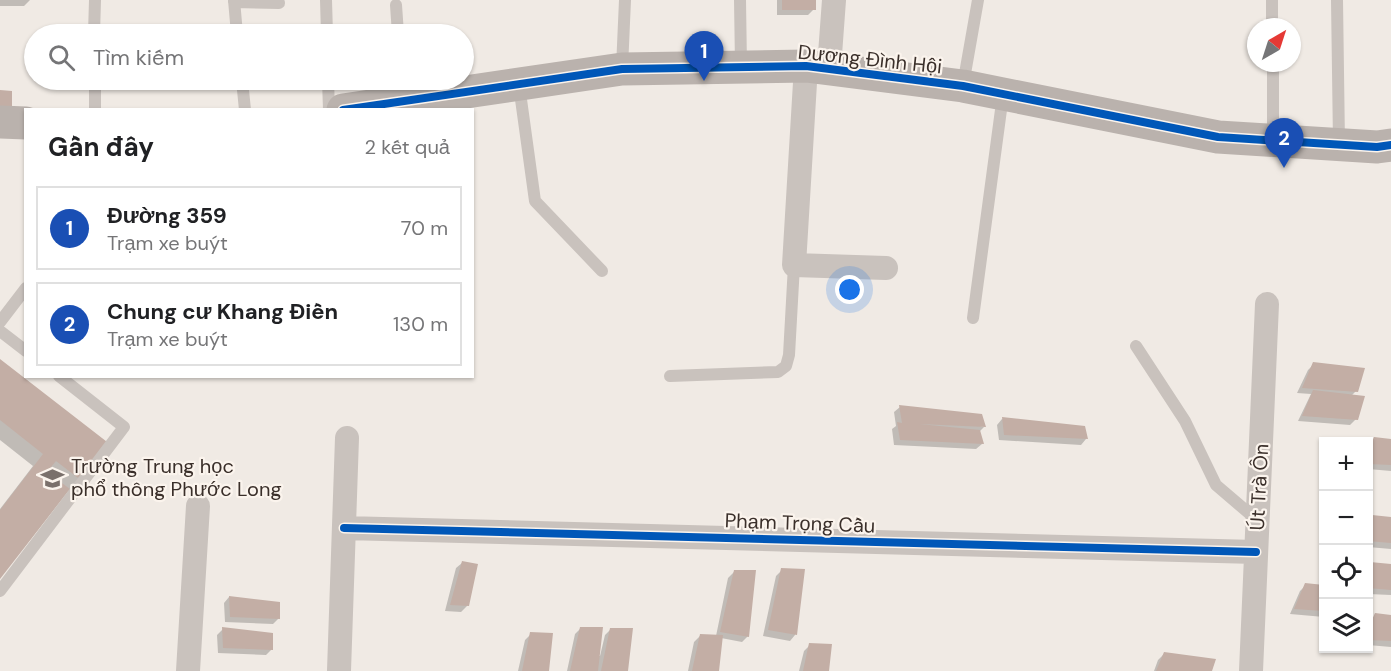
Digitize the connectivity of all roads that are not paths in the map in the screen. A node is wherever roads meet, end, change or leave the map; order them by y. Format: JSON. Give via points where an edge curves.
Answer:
{"nodes":[{"id":1,"x":95,"y":0,"type":"edge"},
{"id":2,"x":278,"y":0,"type":"edge"},
{"id":3,"x":326,"y":0,"type":"edge"},
{"id":4,"x":625,"y":0,"type":"edge"},
{"id":5,"x":740,"y":0,"type":"edge"},
{"id":6,"x":834,"y":0,"type":"edge"},
{"id":7,"x":978,"y":0,"type":"edge"},
{"id":8,"x":1272,"y":0,"type":"edge"},
{"id":9,"x":1337,"y":0,"type":"edge"},
{"id":10,"x":234,"y":1,"type":"edge"},
{"id":11,"x":396,"y":5,"type":"dead end"},
{"id":12,"x":1272,"y":18,"type":"edge"},
{"id":13,"x":94,"y":24,"type":"edge"},
{"id":14,"x":236,"y":24,"type":"edge"},
{"id":15,"x":327,"y":24,"type":"edge"},
{"id":16,"x":397,"y":24,"type":"edge"},
{"id":17,"x":741,"y":66,"type":"junction"},
{"id":18,"x":817,"y":67,"type":"junction"},
{"id":19,"x":622,"y":69,"type":"junction"},
{"id":20,"x":1272,"y":72,"type":"edge"},
{"id":21,"x":519,"y":84,"type":"junction"},
{"id":22,"x":474,"y":86,"type":"edge"},
{"id":23,"x":963,"y":86,"type":"junction"},
{"id":24,"x":94,"y":90,"type":"edge"},
{"id":25,"x":243,"y":90,"type":"edge"},
{"id":26,"x":328,"y":90,"type":"edge"},
{"id":27,"x":402,"y":90,"type":"edge"},
{"id":28,"x":1003,"y":94,"type":"junction"},
{"id":29,"x":95,"y":108,"type":"edge"},
{"id":30,"x":245,"y":108,"type":"edge"},
{"id":31,"x":329,"y":108,"type":"edge"},
{"id":32,"x":349,"y":108,"type":"edge"},
{"id":33,"x":0,"y":122,"type":"edge"},
{"id":34,"x":24,"y":123,"type":"edge"},
{"id":35,"x":1273,"y":140,"type":"junction"},
{"id":36,"x":1339,"y":144,"type":"junction"},
{"id":37,"x":1391,"y":146,"type":"edge"},
{"id":38,"x":794,"y":265,"type":"junction"},
{"id":39,"x":886,"y":268,"type":"dead end"},
{"id":40,"x":602,"y":271,"type":"dead end"},
{"id":41,"x":24,"y":291,"type":"edge"},
{"id":42,"x":1267,"y":304,"type":"dead end"},
{"id":43,"x":973,"y":318,"type":"dead end"},
{"id":44,"x":0,"y":322,"type":"edge"},
{"id":45,"x":0,"y":331,"type":"edge"},
{"id":46,"x":1136,"y":346,"type":"dead end"},
{"id":47,"x":24,"y":349,"type":"edge"},
{"id":48,"x":670,"y":376,"type":"dead end"},
{"id":49,"x":62,"y":378,"type":"edge"},
{"id":50,"x":347,"y":438,"type":"dead end"},
{"id":51,"x":198,"y":506,"type":"dead end"},
{"id":52,"x":1258,"y":520,"type":"junction"},
{"id":53,"x":344,"y":528,"type":"junction"},
{"id":54,"x":1256,"y":552,"type":"junction"},
{"id":55,"x":0,"y":591,"type":"edge"},
{"id":56,"x":188,"y":671,"type":"edge"},
{"id":57,"x":339,"y":671,"type":"edge"},
{"id":58,"x":1251,"y":671,"type":"edge"}],
"edges":[{"from":1,"to":13,"type":"lane"},
{"from":2,"to":10,"type":"lane","via":[[279,3]]},
{"from":3,"to":15,"type":"lane"},
{"from":4,"to":19,"type":"lane"},
{"from":5,"to":17,"type":"lane"},
{"from":6,"to":18,"type":"street"},
{"from":7,"to":23,"type":"lane"},
{"from":8,"to":12,"type":"lane"},
{"from":9,"to":36,"type":"lane"},
{"from":10,"to":14,"type":"lane"},
{"from":11,"to":16,"type":"lane"},
{"from":17,"to":18,"type":"street","name":"Dương Đình Hội"},
{"from":17,"to":19,"type":"street","name":"Dương Đình Hội"},
{"from":18,"to":23,"type":"street","name":"Dương Đình Hội"},
{"from":18,"to":38,"type":"street"},
{"from":19,"to":21,"type":"street","name":"Dương Đình Hội"},
{"from":20,"to":35,"type":"lane"},
{"from":21,"to":22,"type":"street","name":"Dương Đình Hội"},
{"from":21,"to":40,"type":"lane","via":[[535,201]]},
{"from":23,"to":28,"type":"street","name":"Dương Đình Hội"},
{"from":24,"to":29,"type":"lane"},
{"from":25,"to":30,"type":"lane"},
{"from":26,"to":31,"type":"lane"},
{"from":27,"to":32,"type":"street","name":"Dương Đình Hội"},
{"from":28,"to":35,"type":"street","name":"Dương Đình Hội","via":[[1218,137]]},
{"from":28,"to":43,"type":"lane"},
{"from":33,"to":34,"type":"street"},
{"from":35,"to":36,"type":"street","name":"Dương Đình Hội"},
{"from":36,"to":37,"type":"street","name":"Dương Đình Hội"},
{"from":38,"to":39,"type":"street"},
{"from":38,"to":48,"type":"lane","via":[[786,366],[778,372]]},
{"from":41,"to":44,"type":"lane"},
{"from":42,"to":52,"type":"street","name":"Út Trà Ôn"},
{"from":45,"to":47,"type":"lane"},
{"from":46,"to":52,"type":"lane","via":[[1185,422],[1216,485]]},
{"from":49,"to":55,"type":"lane","via":[[124,427]]},
{"from":50,"to":53,"type":"street"},
{"from":51,"to":56,"type":"street"},
{"from":52,"to":54,"type":"street","name":"Út Trà Ôn"},
{"from":53,"to":54,"type":"street","name":"Phạm Trọng Cầu"},
{"from":53,"to":57,"type":"street"},
{"from":54,"to":58,"type":"street","name":"Út Trà Ôn"}]}
